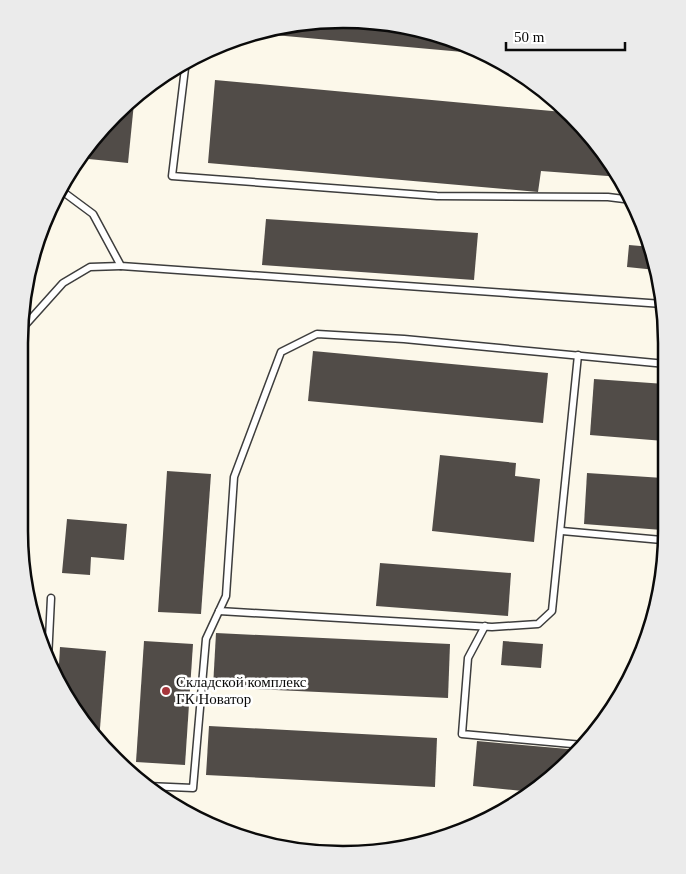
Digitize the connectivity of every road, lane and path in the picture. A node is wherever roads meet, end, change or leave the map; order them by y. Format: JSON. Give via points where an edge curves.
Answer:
{"nodes":[{"id":1,"x":185,"y":70,"type":"edge"},
{"id":2,"x":65,"y":193,"type":"edge"},
{"id":3,"x":624,"y":199,"type":"edge"},
{"id":4,"x":121,"y":266,"type":"junction"},
{"id":5,"x":656,"y":304,"type":"edge"},
{"id":6,"x":28,"y":322,"type":"edge"},
{"id":7,"x":578,"y":355,"type":"junction"},
{"id":8,"x":658,"y":363,"type":"edge"},
{"id":9,"x":562,"y":532,"type":"junction"},
{"id":10,"x":658,"y":540,"type":"edge"},
{"id":11,"x":51,"y":598,"type":"dead end"},
{"id":12,"x":219,"y":611,"type":"junction"},
{"id":13,"x":485,"y":626,"type":"junction"},
{"id":14,"x":49,"y":644,"type":"edge"},
{"id":15,"x":575,"y":744,"type":"edge"},
{"id":16,"x":159,"y":787,"type":"edge"}],
"edges":[{"from":1,"to":3,"type":"lane","via":[[172,176],[437,196]]},
{"from":2,"to":4,"type":"lane","via":[[93,214]]},
{"from":4,"to":5,"type":"lane"},
{"from":4,"to":6,"type":"lane","via":[[90,268],[63,283]]},
{"from":7,"to":8,"type":"lane"},
{"from":7,"to":9,"type":"lane"},
{"from":7,"to":12,"type":"lane","via":[[317,334],[281,352],[234,477],[226,596]]},
{"from":9,"to":10,"type":"lane"},
{"from":9,"to":13,"type":"lane","via":[[552,611],[538,624]]},
{"from":11,"to":14,"type":"lane"},
{"from":12,"to":13,"type":"lane"},
{"from":12,"to":16,"type":"lane","via":[[206,639],[193,788]]},
{"from":13,"to":15,"type":"lane","via":[[468,658],[462,734]]}]}
